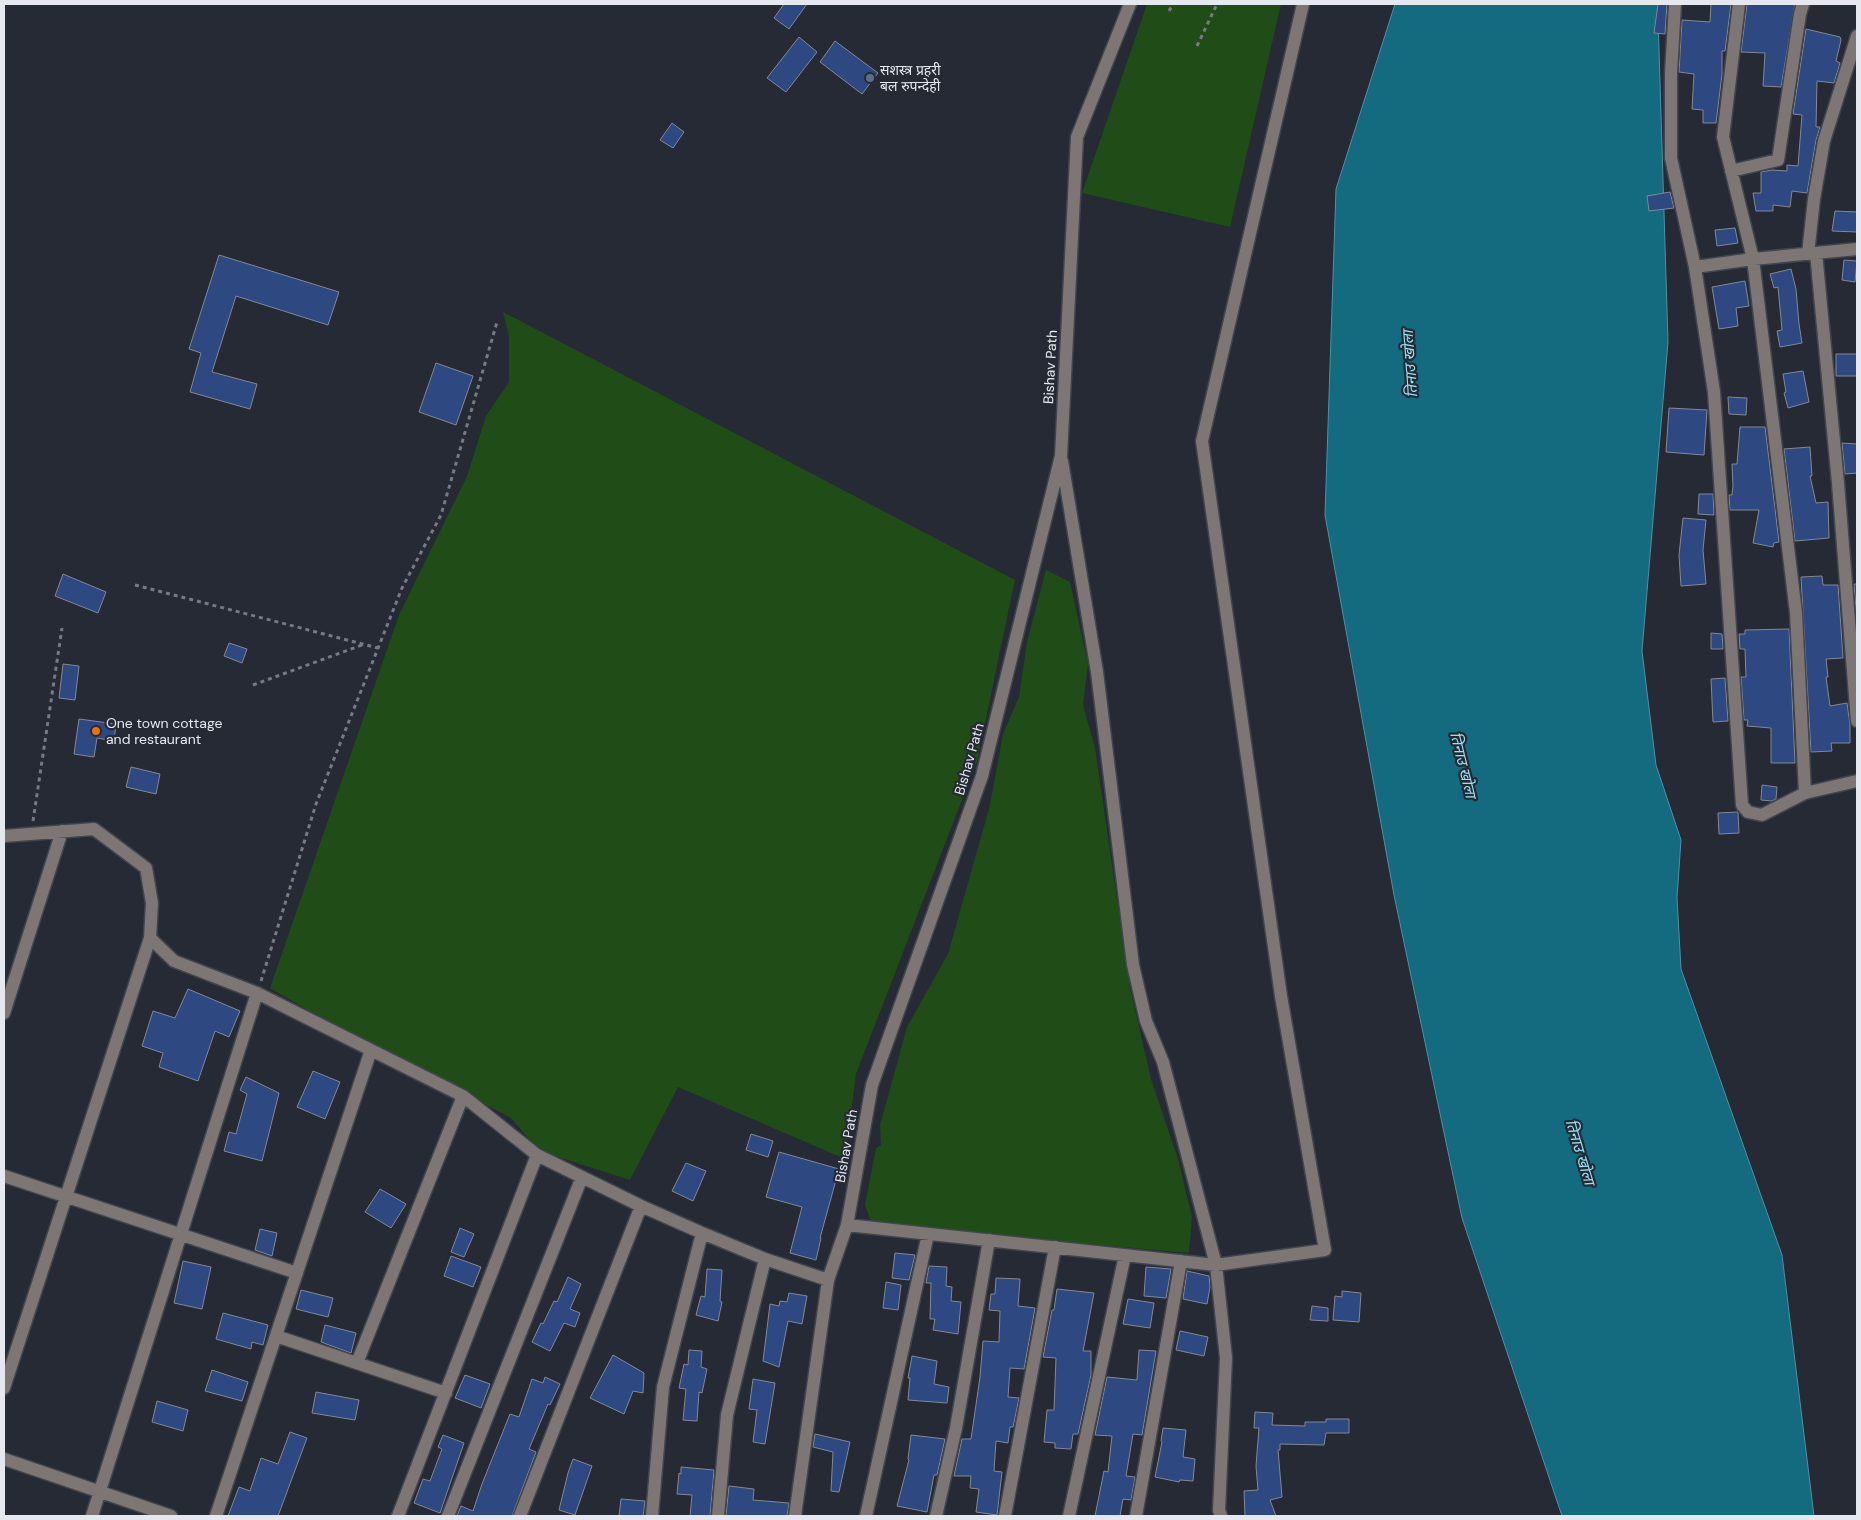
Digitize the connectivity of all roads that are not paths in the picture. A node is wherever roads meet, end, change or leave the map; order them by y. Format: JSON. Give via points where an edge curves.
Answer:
{"nodes":[{"id":1,"x":1130,"y":4,"type":"edge"},
{"id":2,"x":1303,"y":4,"type":"edge"},
{"id":3,"x":1675,"y":4,"type":"edge"},
{"id":4,"x":1739,"y":4,"type":"edge"},
{"id":5,"x":1803,"y":4,"type":"edge"},
{"id":6,"x":1857,"y":36,"type":"edge"},
{"id":7,"x":1732,"y":171,"type":"junction"},
{"id":8,"x":1857,"y":249,"type":"edge"},
{"id":9,"x":1812,"y":254,"type":"junction"},
{"id":10,"x":1753,"y":259,"type":"junction"},
{"id":11,"x":1695,"y":267,"type":"junction"},
{"id":12,"x":1061,"y":456,"type":"junction"},
{"id":13,"x":1857,"y":721,"type":"edge"},
{"id":14,"x":1857,"y":781,"type":"edge"},
{"id":15,"x":1805,"y":793,"type":"junction"},
{"id":16,"x":62,"y":831,"type":"junction"},
{"id":17,"x":4,"y":836,"type":"edge"},
{"id":18,"x":150,"y":938,"type":"junction"},
{"id":19,"x":257,"y":993,"type":"junction"},
{"id":20,"x":4,"y":1013,"type":"edge"},
{"id":21,"x":371,"y":1050,"type":"junction"},
{"id":22,"x":463,"y":1096,"type":"junction"},
{"id":23,"x":537,"y":1156,"type":"junction"},
{"id":24,"x":4,"y":1176,"type":"edge"},
{"id":25,"x":582,"y":1177,"type":"junction"},
{"id":26,"x":66,"y":1197,"type":"junction"},
{"id":27,"x":641,"y":1206,"type":"junction"},
{"id":28,"x":847,"y":1225,"type":"junction"},
{"id":29,"x":702,"y":1233,"type":"junction"},
{"id":30,"x":928,"y":1234,"type":"junction"},
{"id":31,"x":180,"y":1235,"type":"junction"},
{"id":32,"x":989,"y":1240,"type":"junction"},
{"id":33,"x":1055,"y":1247,"type":"junction"},
{"id":34,"x":1125,"y":1255,"type":"junction"},
{"id":35,"x":765,"y":1259,"type":"junction"},
{"id":36,"x":1181,"y":1261,"type":"junction"},
{"id":37,"x":1216,"y":1265,"type":"junction"},
{"id":38,"x":297,"y":1273,"type":"junction"},
{"id":39,"x":828,"y":1280,"type":"junction"},
{"id":40,"x":276,"y":1336,"type":"junction"},
{"id":41,"x":357,"y":1363,"type":"junction"},
{"id":42,"x":4,"y":1388,"type":"edge"},
{"id":43,"x":446,"y":1393,"type":"junction"},
{"id":44,"x":4,"y":1459,"type":"edge"},
{"id":45,"x":100,"y":1492,"type":"junction"},
{"id":46,"x":92,"y":1516,"type":"edge"},
{"id":47,"x":171,"y":1516,"type":"edge"},
{"id":48,"x":216,"y":1516,"type":"edge"},
{"id":49,"x":398,"y":1516,"type":"edge"},
{"id":50,"x":448,"y":1516,"type":"edge"},
{"id":51,"x":520,"y":1516,"type":"edge"},
{"id":52,"x":652,"y":1516,"type":"edge"},
{"id":53,"x":718,"y":1516,"type":"edge"},
{"id":54,"x":795,"y":1516,"type":"edge"},
{"id":55,"x":866,"y":1516,"type":"edge"},
{"id":56,"x":936,"y":1516,"type":"edge"},
{"id":57,"x":1005,"y":1516,"type":"edge"},
{"id":58,"x":1069,"y":1516,"type":"edge"},
{"id":59,"x":1136,"y":1516,"type":"edge"},
{"id":60,"x":1221,"y":1516,"type":"edge"}],
"edges":[{"from":1,"to":12,"type":"street","name":"Bishav Path","via":[[1077,137]]},
{"from":2,"to":37,"type":"street","via":[[1202,441],[1281,996],[1325,1250]]},
{"from":3,"to":11,"type":"street","via":[[1671,158]]},
{"from":4,"to":7,"type":"street","via":[[1723,136]]},
{"from":5,"to":7,"type":"street","via":[[1778,160]]},
{"from":6,"to":9,"type":"street","via":[[1824,141],[1814,199]]},
{"from":7,"to":10,"type":"street"},
{"from":8,"to":9,"type":"street"},
{"from":9,"to":10,"type":"street"},
{"from":9,"to":13,"type":"street","via":[[1838,483]]},
{"from":10,"to":11,"type":"street"},
{"from":10,"to":15,"type":"street","via":[[1796,613]]},
{"from":11,"to":15,"type":"street","via":[[1714,392],[1742,805],[1748,812],[1762,815]]},
{"from":12,"to":28,"type":"street","name":"Bishav Path","via":[[982,776],[872,1086]]},
{"from":12,"to":37,"type":"street","via":[[1096,672],[1133,965],[1146,1021],[1163,1062]]},
{"from":14,"to":15,"type":"street"},
{"from":16,"to":17,"type":"street"},
{"from":16,"to":18,"type":"street","via":[[94,829],[146,868],[152,903]]},
{"from":16,"to":20,"type":"street"},
{"from":18,"to":19,"type":"street","via":[[174,961]]},
{"from":18,"to":26,"type":"street"},
{"from":19,"to":21,"type":"street"},
{"from":19,"to":31,"type":"street"},
{"from":21,"to":22,"type":"street"},
{"from":21,"to":38,"type":"street"},
{"from":22,"to":23,"type":"street"},
{"from":22,"to":41,"type":"street"},
{"from":23,"to":25,"type":"street"},
{"from":23,"to":43,"type":"street"},
{"from":24,"to":26,"type":"street"},
{"from":25,"to":27,"type":"street"},
{"from":25,"to":50,"type":"street"},
{"from":26,"to":31,"type":"street"},
{"from":26,"to":42,"type":"street"},
{"from":27,"to":29,"type":"street"},
{"from":27,"to":51,"type":"street"},
{"from":28,"to":30,"type":"street"},
{"from":28,"to":39,"type":"street","name":"Bishav Path"},
{"from":29,"to":35,"type":"street"},
{"from":29,"to":52,"type":"street","via":[[663,1387]]},
{"from":30,"to":32,"type":"street"},
{"from":30,"to":55,"type":"street"},
{"from":31,"to":38,"type":"street"},
{"from":31,"to":45,"type":"street"},
{"from":32,"to":33,"type":"street"},
{"from":32,"to":56,"type":"street","via":[[956,1428]]},
{"from":33,"to":34,"type":"street"},
{"from":33,"to":57,"type":"street"},
{"from":34,"to":36,"type":"street"},
{"from":34,"to":58,"type":"street"},
{"from":35,"to":39,"type":"street"},
{"from":35,"to":53,"type":"street","via":[[727,1416]]},
{"from":36,"to":37,"type":"street"},
{"from":36,"to":59,"type":"street"},
{"from":37,"to":60,"type":"street","via":[[1226,1358]]},
{"from":38,"to":40,"type":"street"},
{"from":39,"to":54,"type":"street","name":"Bishav Path"},
{"from":40,"to":41,"type":"street"},
{"from":40,"to":48,"type":"street"},
{"from":41,"to":43,"type":"street"},
{"from":43,"to":49,"type":"street"},
{"from":44,"to":45,"type":"street"},
{"from":45,"to":46,"type":"street"},
{"from":45,"to":47,"type":"street"}]}
